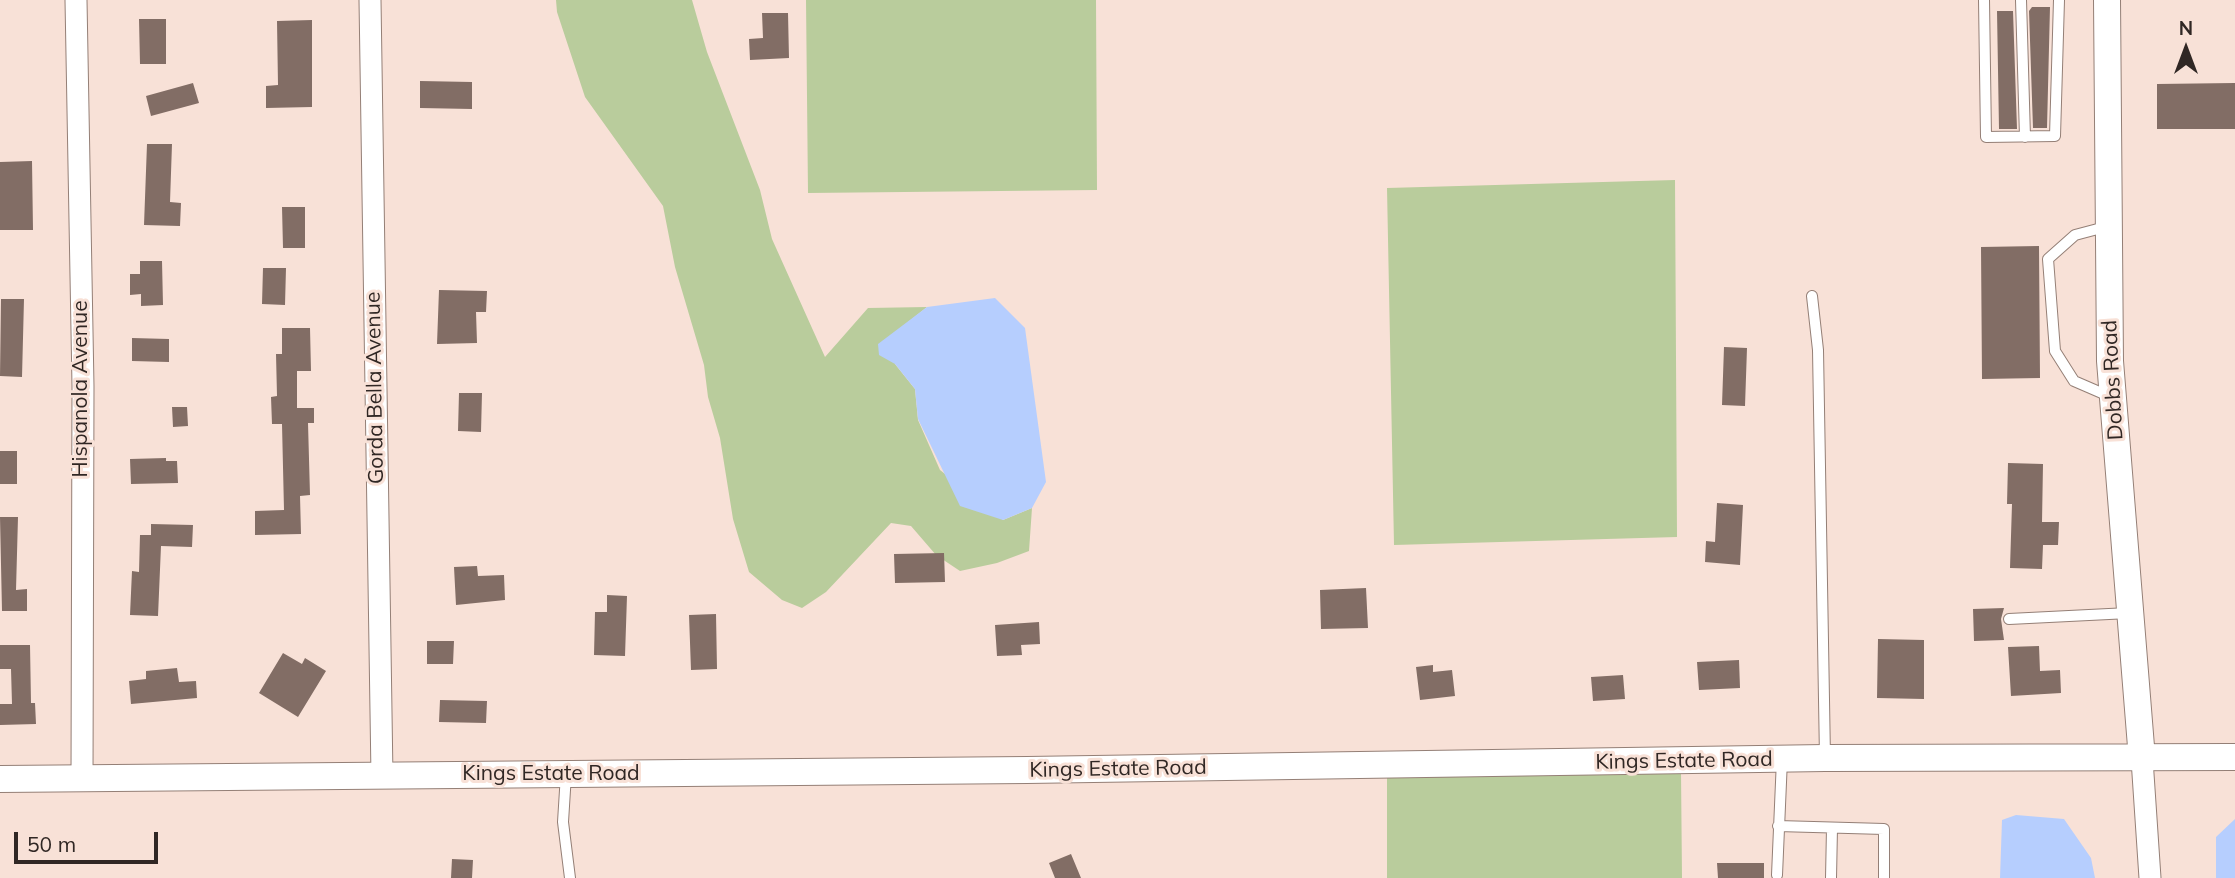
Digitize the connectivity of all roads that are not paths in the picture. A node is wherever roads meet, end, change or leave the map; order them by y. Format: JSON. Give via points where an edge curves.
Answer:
{"nodes":[{"id":1,"x":76,"y":0,"type":"edge"},
{"id":2,"x":370,"y":0,"type":"edge"},
{"id":3,"x":1984,"y":0,"type":"edge"},
{"id":4,"x":2021,"y":0,"type":"edge"},
{"id":5,"x":2059,"y":0,"type":"edge"},
{"id":6,"x":2107,"y":0,"type":"edge"},
{"id":7,"x":2025,"y":137,"type":"junction"},
{"id":8,"x":2109,"y":226,"type":"junction"},
{"id":9,"x":1812,"y":296,"type":"dead end"},
{"id":10,"x":2113,"y":398,"type":"junction"},
{"id":11,"x":2130,"y":613,"type":"junction"},
{"id":12,"x":2009,"y":619,"type":"dead end"},
{"id":13,"x":2235,"y":757,"type":"edge"},
{"id":14,"x":1825,"y":758,"type":"junction"},
{"id":15,"x":1782,"y":759,"type":"junction"},
{"id":16,"x":2142,"y":759,"type":"junction"},
{"id":17,"x":566,"y":774,"type":"junction"},
{"id":18,"x":382,"y":776,"type":"junction"},
{"id":19,"x":82,"y":778,"type":"junction"},
{"id":20,"x":0,"y":779,"type":"edge"},
{"id":21,"x":1777,"y":826,"type":"junction"},
{"id":22,"x":1832,"y":828,"type":"junction"},
{"id":23,"x":1777,"y":875,"type":"dead end"},
{"id":24,"x":570,"y":878,"type":"edge"},
{"id":25,"x":1831,"y":878,"type":"edge"},
{"id":26,"x":1884,"y":878,"type":"edge"},
{"id":27,"x":2150,"y":878,"type":"edge"}],
"edges":[{"from":1,"to":19,"type":"street","name":"Hispanola Avenue","via":[[83,386]]},
{"from":2,"to":18,"type":"street","name":"Gorda Bella Avenue"},
{"from":3,"to":7,"type":"lane","via":[[1986,137]]},
{"from":4,"to":7,"type":"lane"},
{"from":5,"to":7,"type":"lane","via":[[2055,136]]},
{"from":6,"to":8,"type":"street","name":"Dobbs Road"},
{"from":8,"to":10,"type":"street","name":"Dobbs Road"},
{"from":8,"to":10,"type":"lane","via":[[2075,235],[2048,259],[2055,351],[2074,381]]},
{"from":9,"to":14,"type":"lane","via":[[1818,350]]},
{"from":10,"to":11,"type":"street","name":"Dobbs Road"},
{"from":11,"to":12,"type":"lane"},
{"from":11,"to":16,"type":"street","name":"Dobbs Road"},
{"from":13,"to":16,"type":"street","name":"Kings Estate Road"},
{"from":14,"to":15,"type":"street","name":"Kings Estate Road"},
{"from":14,"to":16,"type":"street","name":"Kings Estate Road"},
{"from":15,"to":17,"type":"street","name":"Kings Estate Road"},
{"from":15,"to":21,"type":"lane"},
{"from":16,"to":27,"type":"street"},
{"from":17,"to":18,"type":"street","name":"Kings Estate Road"},
{"from":17,"to":24,"type":"lane","via":[[563,822]]},
{"from":18,"to":19,"type":"street","name":"Kings Estate Road"},
{"from":19,"to":20,"type":"street","name":"Kings Estate Road"},
{"from":21,"to":22,"type":"lane"},
{"from":21,"to":23,"type":"lane"},
{"from":22,"to":25,"type":"lane"},
{"from":22,"to":26,"type":"lane","via":[[1884,829]]}]}
